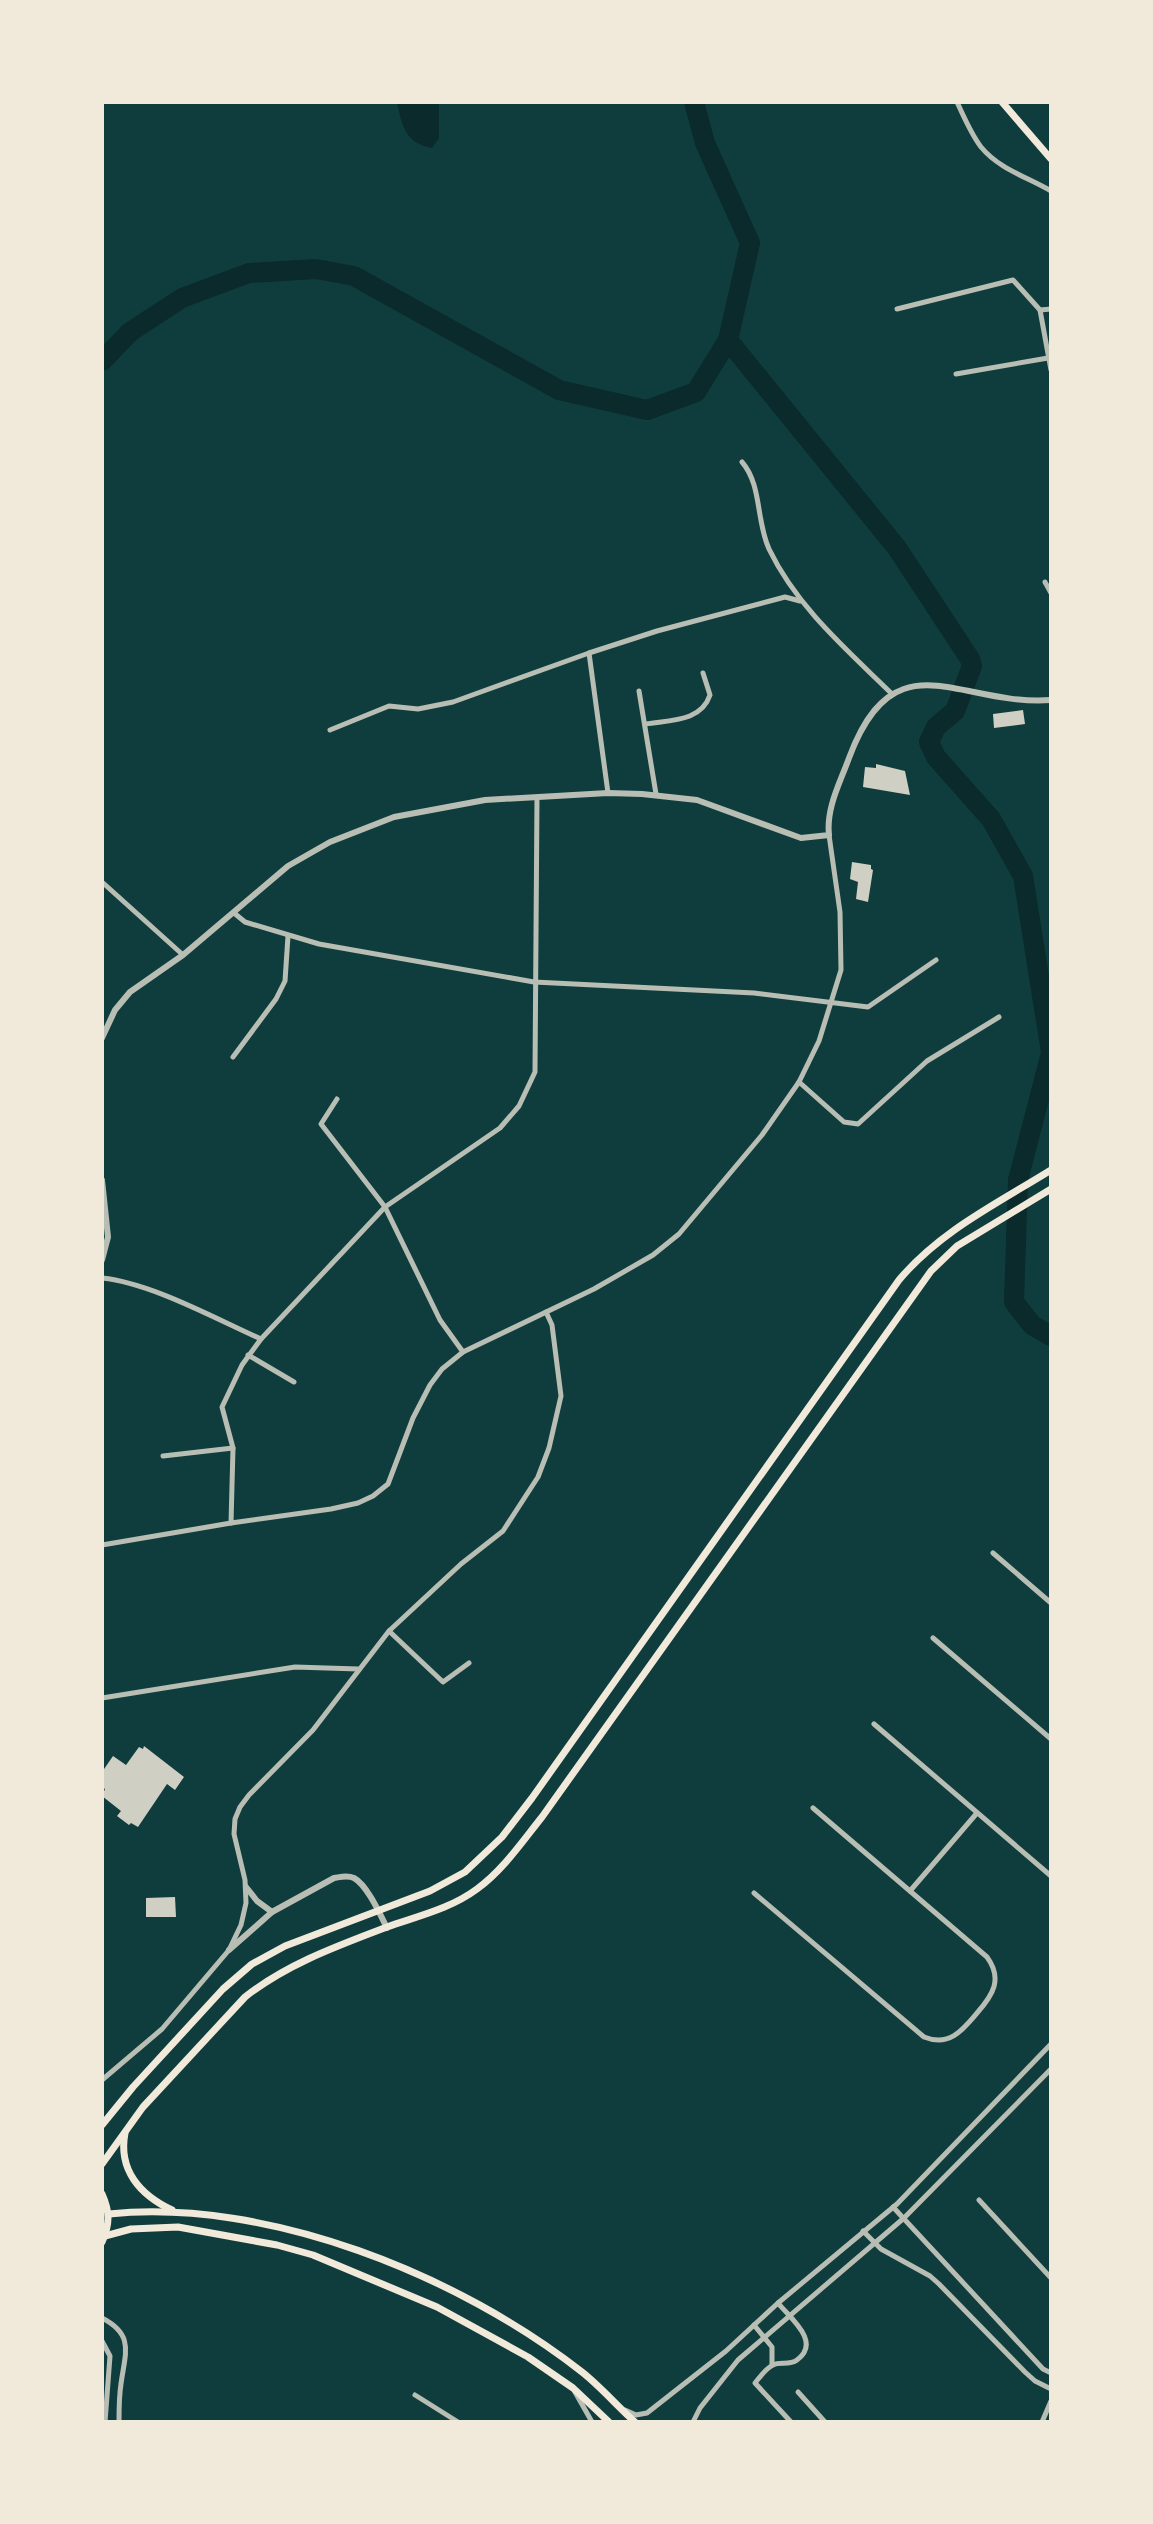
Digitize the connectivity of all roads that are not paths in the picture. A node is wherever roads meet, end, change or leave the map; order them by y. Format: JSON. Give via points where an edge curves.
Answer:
{"nodes":[{"id":1,"x":957,"y":102,"type":"edge"},
{"id":2,"x":1002,"y":102,"type":"edge"},
{"id":3,"x":1051,"y":159,"type":"edge"},
{"id":4,"x":1051,"y":191,"type":"edge"},
{"id":5,"x":897,"y":309,"type":"dead end"},
{"id":6,"x":1051,"y":309,"type":"edge"},
{"id":7,"x":1040,"y":310,"type":"junction"},
{"id":8,"x":1048,"y":358,"type":"junction"},
{"id":9,"x":1051,"y":370,"type":"edge"},
{"id":10,"x":956,"y":374,"type":"dead end"},
{"id":11,"x":742,"y":462,"type":"dead end"},
{"id":12,"x":1045,"y":582,"type":"dead end"},
{"id":13,"x":1051,"y":593,"type":"edge"},
{"id":14,"x":800,"y":601,"type":"junction"},
{"id":15,"x":589,"y":653,"type":"junction"},
{"id":16,"x":703,"y":673,"type":"dead end"},
{"id":17,"x":639,"y":691,"type":"dead end"},
{"id":18,"x":891,"y":693,"type":"junction"},
{"id":19,"x":1051,"y":700,"type":"edge"},
{"id":20,"x":646,"y":724,"type":"junction"},
{"id":21,"x":330,"y":730,"type":"dead end"},
{"id":22,"x":608,"y":793,"type":"junction"},
{"id":23,"x":656,"y":794,"type":"junction"},
{"id":24,"x":537,"y":797,"type":"junction"},
{"id":25,"x":829,"y":835,"type":"junction"},
{"id":26,"x":102,"y":882,"type":"edge"},
{"id":27,"x":234,"y":913,"type":"junction"},
{"id":28,"x":288,"y":936,"type":"junction"},
{"id":29,"x":183,"y":955,"type":"junction"},
{"id":30,"x":936,"y":960,"type":"dead end"},
{"id":31,"x":534,"y":982,"type":"junction"},
{"id":32,"x":831,"y":1003,"type":"junction"},
{"id":33,"x":999,"y":1017,"type":"dead end"},
{"id":34,"x":103,"y":1029,"type":"edge"},
{"id":35,"x":102,"y":1038,"type":"edge"},
{"id":36,"x":233,"y":1057,"type":"dead end"},
{"id":37,"x":799,"y":1082,"type":"junction"},
{"id":38,"x":337,"y":1099,"type":"dead end"},
{"id":39,"x":1051,"y":1170,"type":"edge"},
{"id":40,"x":102,"y":1180,"type":"edge"},
{"id":41,"x":1051,"y":1189,"type":"edge"},
{"id":42,"x":385,"y":1207,"type":"junction"},
{"id":43,"x":102,"y":1260,"type":"edge"},
{"id":44,"x":102,"y":1278,"type":"edge"},
{"id":45,"x":546,"y":1312,"type":"junction"},
{"id":46,"x":261,"y":1339,"type":"junction"},
{"id":47,"x":463,"y":1352,"type":"junction"},
{"id":48,"x":248,"y":1355,"type":"junction"},
{"id":49,"x":294,"y":1382,"type":"dead end"},
{"id":50,"x":233,"y":1448,"type":"junction"},
{"id":51,"x":163,"y":1456,"type":"dead end"},
{"id":52,"x":231,"y":1523,"type":"junction"},
{"id":53,"x":102,"y":1545,"type":"edge"},
{"id":54,"x":993,"y":1553,"type":"dead end"},
{"id":55,"x":1051,"y":1603,"type":"edge"},
{"id":56,"x":389,"y":1631,"type":"junction"},
{"id":57,"x":933,"y":1638,"type":"dead end"},
{"id":58,"x":469,"y":1663,"type":"dead end"},
{"id":59,"x":359,"y":1669,"type":"junction"},
{"id":60,"x":102,"y":1698,"type":"edge"},
{"id":61,"x":874,"y":1724,"type":"dead end"},
{"id":62,"x":1051,"y":1739,"type":"edge"},
{"id":63,"x":813,"y":1808,"type":"dead end"},
{"id":64,"x":977,"y":1813,"type":"junction"},
{"id":65,"x":1051,"y":1876,"type":"edge"},
{"id":66,"x":246,"y":1887,"type":"junction"},
{"id":67,"x":910,"y":1891,"type":"junction"},
{"id":68,"x":754,"y":1893,"type":"dead end"},
{"id":69,"x":378,"y":1909,"type":"junction"},
{"id":70,"x":272,"y":1912,"type":"junction"},
{"id":71,"x":387,"y":1928,"type":"junction"},
{"id":72,"x":229,"y":1950,"type":"junction"},
{"id":73,"x":1051,"y":2044,"type":"edge"},
{"id":74,"x":1051,"y":2069,"type":"edge"},
{"id":75,"x":102,"y":2080,"type":"edge"},
{"id":76,"x":102,"y":2125,"type":"edge"},
{"id":77,"x":128,"y":2125,"type":"junction"},
{"id":78,"x":102,"y":2164,"type":"edge"},
{"id":79,"x":102,"y":2194,"type":"edge"},
{"id":80,"x":979,"y":2200,"type":"dead end"},
{"id":81,"x":893,"y":2207,"type":"junction"},
{"id":82,"x":182,"y":2212,"type":"junction"},
{"id":83,"x":109,"y":2214,"type":"junction"},
{"id":84,"x":904,"y":2218,"type":"junction"},
{"id":85,"x":863,"y":2231,"type":"junction"},
{"id":86,"x":104,"y":2239,"type":"edge"},
{"id":87,"x":875,"y":2243,"type":"junction"},
{"id":88,"x":1051,"y":2278,"type":"edge"},
{"id":89,"x":778,"y":2303,"type":"junction"},
{"id":90,"x":788,"y":2315,"type":"junction"},
{"id":91,"x":102,"y":2318,"type":"edge"},
{"id":92,"x":754,"y":2325,"type":"junction"},
{"id":93,"x":764,"y":2337,"type":"junction"},
{"id":94,"x":102,"y":2341,"type":"edge"},
{"id":95,"x":772,"y":2365,"type":"junction"},
{"id":96,"x":1051,"y":2373,"type":"edge"},
{"id":97,"x":573,"y":2388,"type":"junction"},
{"id":98,"x":1051,"y":2389,"type":"edge"},
{"id":99,"x":798,"y":2392,"type":"dead end"},
{"id":100,"x":415,"y":2395,"type":"dead end"},
{"id":101,"x":1051,"y":2401,"type":"edge"},
{"id":102,"x":618,"y":2406,"type":"junction"},
{"id":103,"x":105,"y":2422,"type":"edge"},
{"id":104,"x":119,"y":2422,"type":"edge"},
{"id":105,"x":458,"y":2422,"type":"edge"},
{"id":106,"x":592,"y":2422,"type":"edge"},
{"id":107,"x":609,"y":2422,"type":"edge"},
{"id":108,"x":635,"y":2422,"type":"edge"},
{"id":109,"x":693,"y":2422,"type":"edge"},
{"id":110,"x":791,"y":2422,"type":"edge"},
{"id":111,"x":825,"y":2422,"type":"edge"},
{"id":112,"x":1042,"y":2422,"type":"edge"}],
"edges":[{"from":1,"to":4,"type":"street","via":[[987,153]]},
{"from":2,"to":3,"type":"main road"},
{"from":5,"to":7,"type":"street","via":[[1013,280]]},
{"from":6,"to":7,"type":"street"},
{"from":7,"to":8,"type":"street"},
{"from":8,"to":9,"type":"street"},
{"from":8,"to":10,"type":"street"},
{"from":11,"to":14,"type":"street","via":[[750,472],[768,546]]},
{"from":12,"to":13,"type":"street"},
{"from":14,"to":15,"type":"street","via":[[785,597]]},
{"from":14,"to":18,"type":"street"},
{"from":15,"to":21,"type":"street","via":[[453,702],[418,709],[389,706]]},
{"from":15,"to":22,"type":"street"},
{"from":16,"to":20,"type":"street","via":[[710,695],[702,709],[692,716]]},
{"from":17,"to":20,"type":"street"},
{"from":18,"to":19,"type":"street","via":[[929,685]]},
{"from":18,"to":25,"type":"street","via":[[857,738],[828,815]]},
{"from":20,"to":23,"type":"street"},
{"from":22,"to":23,"type":"street"},
{"from":22,"to":24,"type":"street"},
{"from":23,"to":25,"type":"street","via":[[697,800],[801,838]]},
{"from":24,"to":27,"type":"street","via":[[485,800],[394,817],[307,854]]},
{"from":24,"to":31,"type":"street"},
{"from":25,"to":32,"type":"street","via":[[840,912],[841,970]]},
{"from":26,"to":29,"type":"street"},
{"from":27,"to":28,"type":"street"},
{"from":27,"to":29,"type":"street"},
{"from":28,"to":31,"type":"street"},
{"from":28,"to":36,"type":"street","via":[[285,981]]},
{"from":29,"to":34,"type":"street","via":[[130,992]]},
{"from":30,"to":32,"type":"street","via":[[868,1007]]},
{"from":31,"to":32,"type":"street","via":[[754,993]]},
{"from":31,"to":42,"type":"street","via":[[535,1072],[519,1106],[500,1128]]},
{"from":32,"to":37,"type":"street"},
{"from":33,"to":37,"type":"street","via":[[927,1061],[858,1124],[844,1122]]},
{"from":34,"to":35,"type":"street"},
{"from":37,"to":45,"type":"street","via":[[756,1144],[679,1234],[630,1270]]},
{"from":38,"to":42,"type":"street","via":[[321,1124]]},
{"from":39,"to":69,"type":"main road","via":[[944,1237],[899,1280],[502,1837],[465,1872]]},
{"from":40,"to":43,"type":"street","via":[[108,1237]]},
{"from":41,"to":71,"type":"main road","via":[[949,1253],[910,1298],[512,1855],[476,1890],[441,1910]]},
{"from":42,"to":46,"type":"street"},
{"from":42,"to":47,"type":"street","via":[[440,1320]]},
{"from":44,"to":46,"type":"street","via":[[147,1289]]},
{"from":45,"to":47,"type":"street"},
{"from":45,"to":56,"type":"street","via":[[561,1396],[538,1477],[503,1531]]},
{"from":46,"to":48,"type":"street"},
{"from":47,"to":52,"type":"street","via":[[430,1385],[388,1484],[373,1496],[331,1509]]},
{"from":48,"to":49,"type":"street"},
{"from":48,"to":50,"type":"street","via":[[222,1407]]},
{"from":50,"to":51,"type":"street"},
{"from":50,"to":52,"type":"street"},
{"from":52,"to":53,"type":"street"},
{"from":54,"to":55,"type":"street"},
{"from":56,"to":58,"type":"street","via":[[443,1682]]},
{"from":56,"to":59,"type":"street"},
{"from":57,"to":62,"type":"street"},
{"from":59,"to":60,"type":"street","via":[[295,1667]]},
{"from":59,"to":66,"type":"street","via":[[313,1730],[240,1807],[234,1834]]},
{"from":61,"to":64,"type":"street"},
{"from":63,"to":67,"type":"street"},
{"from":64,"to":65,"type":"street"},
{"from":64,"to":67,"type":"street"},
{"from":66,"to":70,"type":"street"},
{"from":66,"to":72,"type":"street","via":[[244,1915]]},
{"from":67,"to":68,"type":"street","via":[[987,1957],[994,1969],[990,1999],[949,2039],[936,2041],[917,2033]]},
{"from":69,"to":70,"type":"street","via":[[360,1883],[343,1876]]},
{"from":69,"to":71,"type":"street"},
{"from":69,"to":76,"type":"main road","via":[[277,1950],[234,1979]]},
{"from":70,"to":72,"type":"street"},
{"from":71,"to":77,"type":"main road","via":[[260,1984]]},
{"from":72,"to":75,"type":"street","via":[[162,2029]]},
{"from":73,"to":81,"type":"street"},
{"from":74,"to":84,"type":"street"},
{"from":77,"to":78,"type":"main road"},
{"from":77,"to":82,"type":"main road","via":[[122,2150],[130,2176],[155,2201]]},
{"from":79,"to":83,"type":"main road"},
{"from":80,"to":88,"type":"street"},
{"from":81,"to":84,"type":"street"},
{"from":81,"to":85,"type":"street"},
{"from":82,"to":83,"type":"main road"},
{"from":82,"to":102,"type":"main road","via":[[311,2235],[449,2290],[552,2349]]},
{"from":83,"to":86,"type":"main road"},
{"from":84,"to":87,"type":"street"},
{"from":84,"to":96,"type":"street"},
{"from":85,"to":87,"type":"street"},
{"from":85,"to":89,"type":"street"},
{"from":86,"to":97,"type":"main road","via":[[131,2229],[178,2227],[313,2255],[437,2307]]},
{"from":87,"to":90,"type":"street"},
{"from":87,"to":98,"type":"street","via":[[930,2276],[1025,2372]]},
{"from":89,"to":90,"type":"street"},
{"from":89,"to":92,"type":"street"},
{"from":90,"to":93,"type":"street"},
{"from":90,"to":95,"type":"street","via":[[807,2344],[794,2362]]},
{"from":91,"to":104,"type":"street","via":[[126,2340]]},
{"from":92,"to":93,"type":"street"},
{"from":92,"to":102,"type":"street","via":[[647,2413],[636,2415]]},
{"from":93,"to":95,"type":"street","via":[[772,2347]]},
{"from":93,"to":109,"type":"street","via":[[738,2360]]},
{"from":94,"to":103,"type":"street","via":[[110,2356]]},
{"from":95,"to":110,"type":"street","via":[[755,2383]]},
{"from":97,"to":106,"type":"street"},
{"from":97,"to":107,"type":"main road"},
{"from":99,"to":111,"type":"street"},
{"from":100,"to":105,"type":"street"},
{"from":101,"to":112,"type":"street"},
{"from":102,"to":108,"type":"main road"}]}
